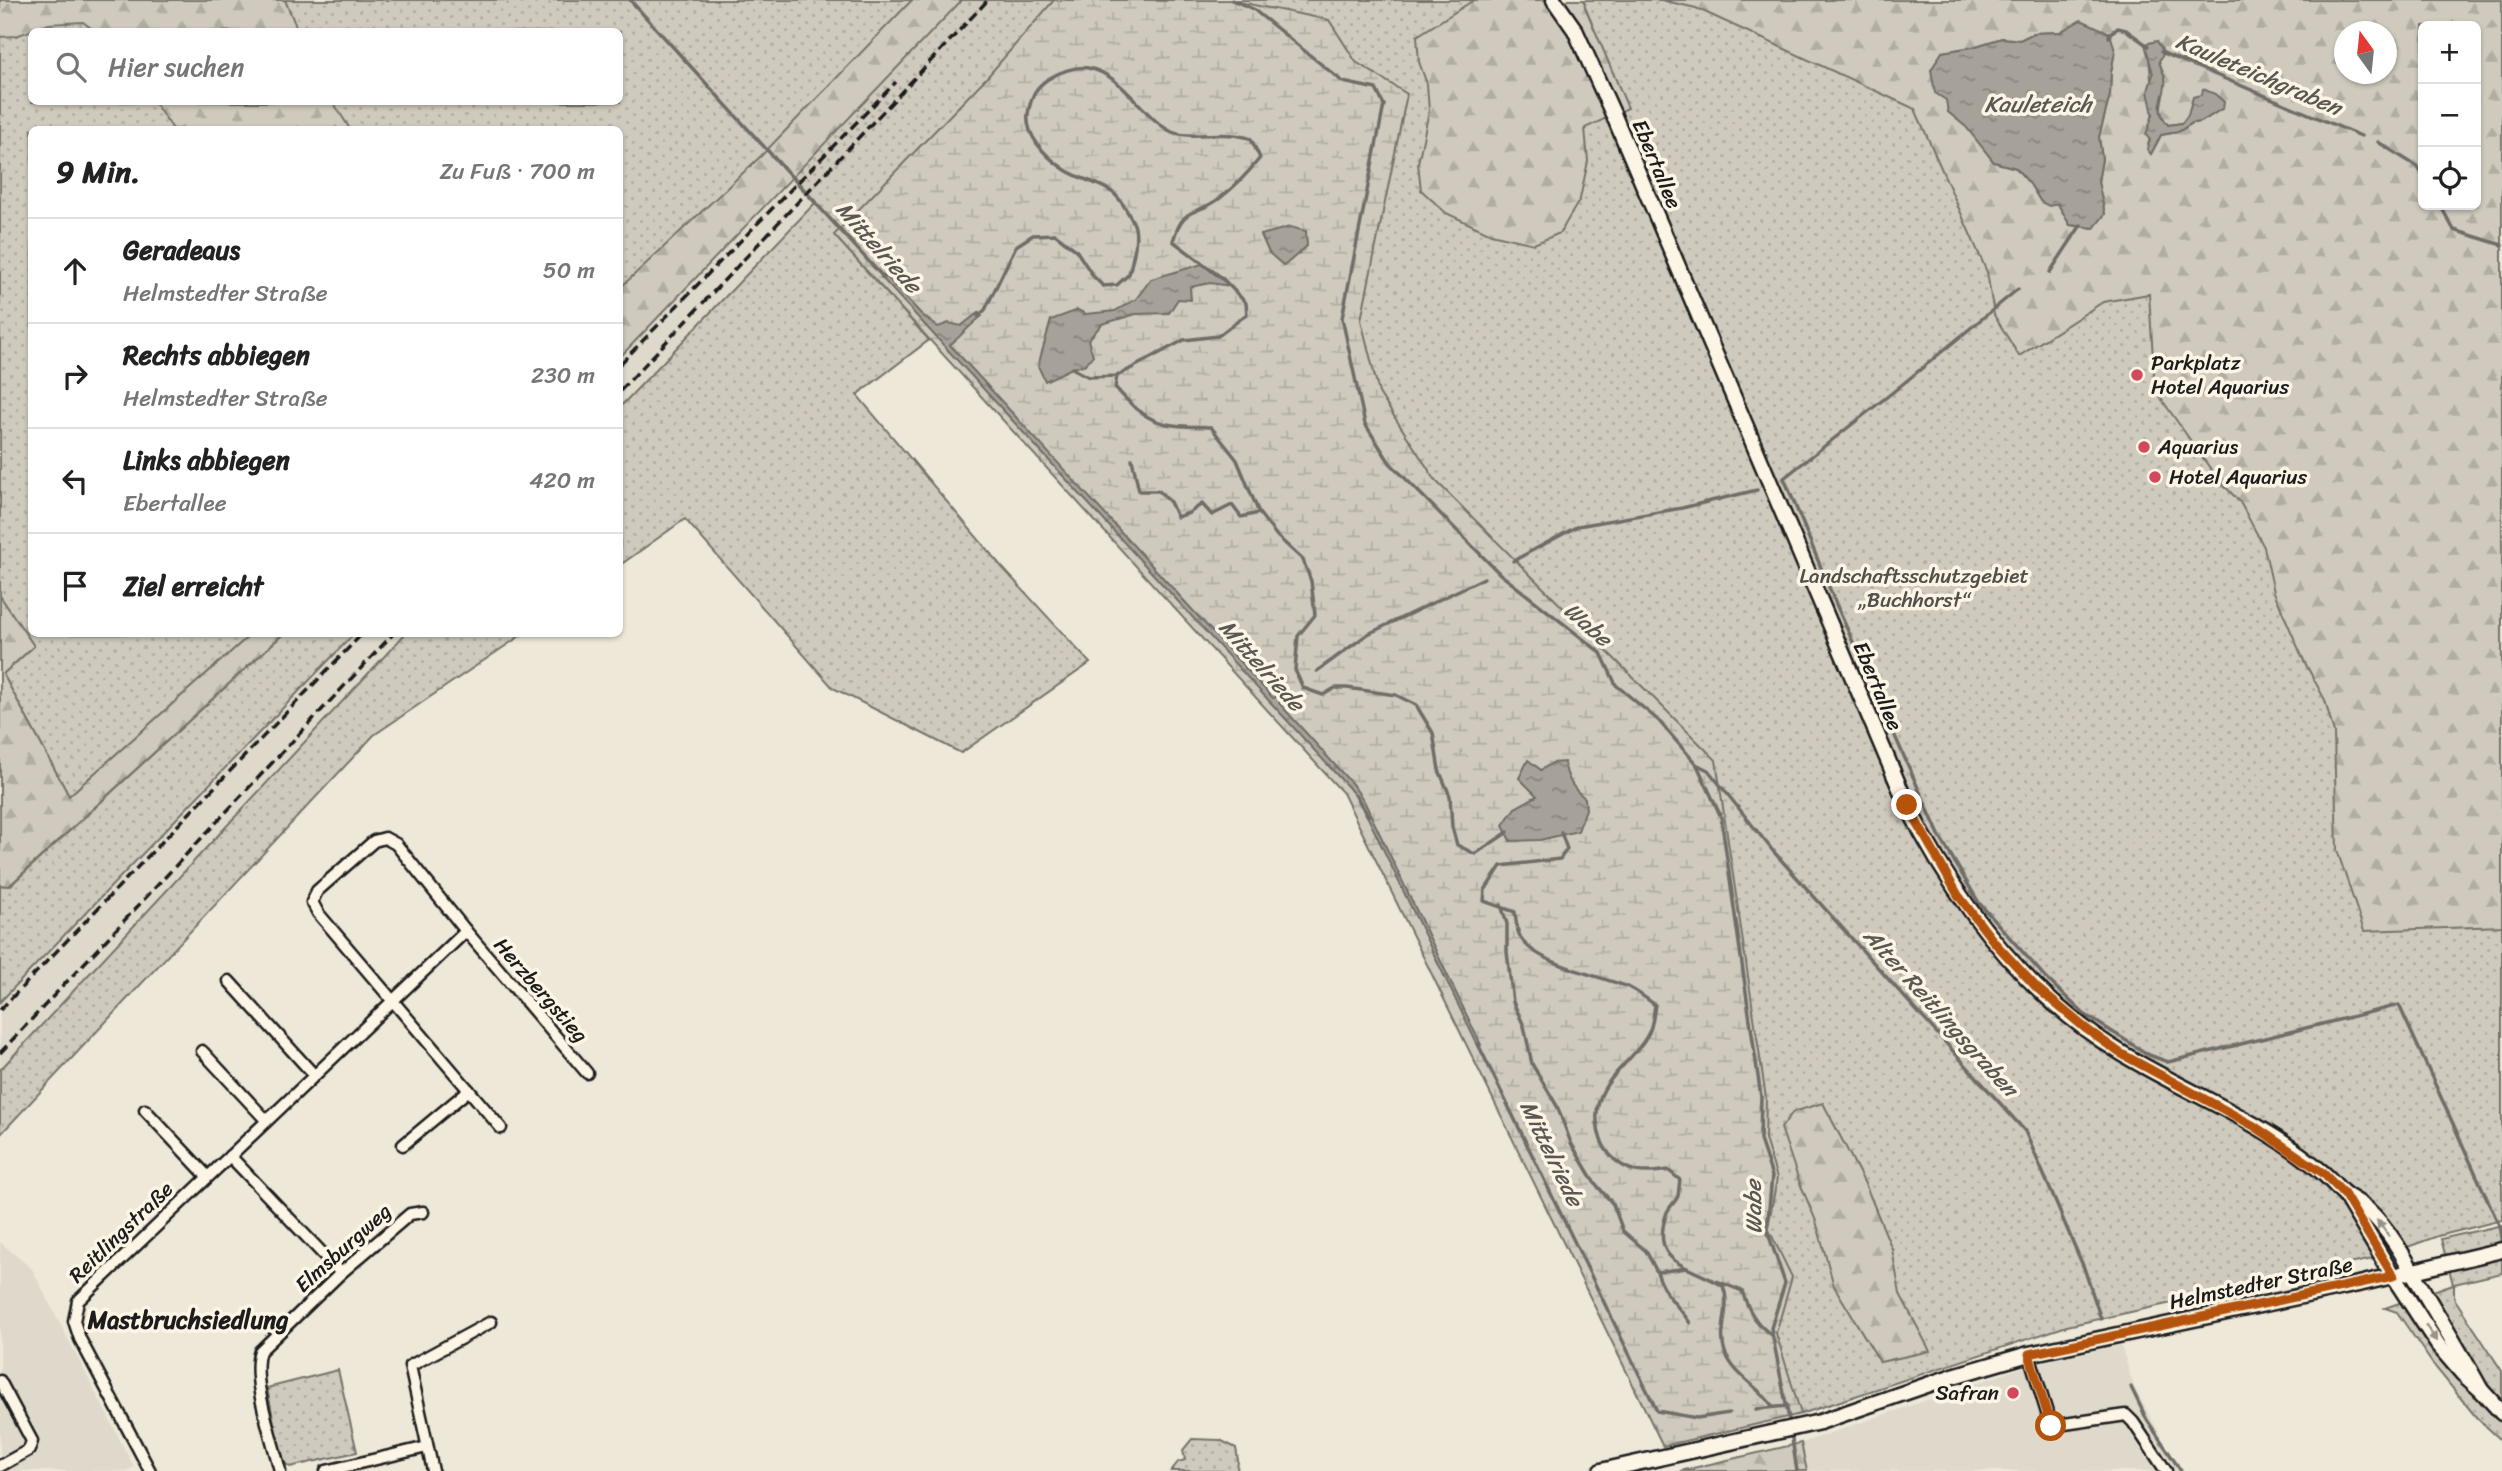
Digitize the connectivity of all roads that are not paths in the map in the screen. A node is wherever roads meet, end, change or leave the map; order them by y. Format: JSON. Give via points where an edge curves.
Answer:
{"nodes":[{"id":1,"x":1554,"y":0,"type":"edge"},
{"id":2,"x":466,"y":931,"type":"junction"},
{"id":3,"x":229,"y":981,"type":"dead end"},
{"id":4,"x":392,"y":1001,"type":"junction"},
{"id":5,"x":202,"y":1051,"type":"dead end"},
{"id":6,"x":587,"y":1073,"type":"dead end"},
{"id":7,"x":314,"y":1075,"type":"junction"},
{"id":8,"x":469,"y":1090,"type":"junction"},
{"id":9,"x":145,"y":1110,"type":"dead end"},
{"id":10,"x":266,"y":1119,"type":"junction"},
{"id":11,"x":501,"y":1128,"type":"dead end"},
{"id":12,"x":403,"y":1145,"type":"dead end"},
{"id":13,"x":230,"y":1156,"type":"junction"},
{"id":14,"x":207,"y":1176,"type":"junction"},
{"id":15,"x":2344,"y":1194,"type":"junction"},
{"id":16,"x":423,"y":1212,"type":"dead end"},
{"id":17,"x":2502,"y":1250,"type":"edge"},
{"id":18,"x":2412,"y":1272,"type":"junction"},
{"id":19,"x":341,"y":1273,"type":"junction"},
{"id":20,"x":2393,"y":1276,"type":"junction"},
{"id":21,"x":491,"y":1322,"type":"dead end"},
{"id":22,"x":2029,"y":1354,"type":"junction"},
{"id":23,"x":0,"y":1381,"type":"edge"},
{"id":24,"x":2482,"y":1390,"type":"junction"},
{"id":25,"x":2502,"y":1413,"type":"edge"},
{"id":26,"x":427,"y":1447,"type":"junction"},
{"id":27,"x":0,"y":1466,"type":"edge"},
{"id":28,"x":150,"y":1471,"type":"edge"},
{"id":29,"x":280,"y":1471,"type":"edge"},
{"id":30,"x":326,"y":1471,"type":"edge"},
{"id":31,"x":433,"y":1471,"type":"edge"},
{"id":32,"x":1601,"y":1471,"type":"edge"},
{"id":33,"x":2166,"y":1471,"type":"edge"}],
"edges":[{"from":1,"to":15,"type":"main road","name":"Ebertallee","via":[[1574,30],[1614,116],[1907,805],[1958,895],[2016,967],[2085,1028],[2120,1053],[2279,1141]]},
{"from":2,"to":4,"type":"street","name":"Reitlingstraße"},
{"from":2,"to":4,"type":"street","name":"Herzbergstieg","via":[[396,844],[385,838],[374,841],[317,891],[312,902],[318,913]]},
{"from":2,"to":6,"type":"street","name":"Herzbergstieg"},
{"from":3,"to":7,"type":"street"},
{"from":4,"to":7,"type":"street","name":"Reitlingstraße"},
{"from":4,"to":8,"type":"street"},
{"from":5,"to":10,"type":"street"},
{"from":7,"to":10,"type":"street","name":"Reitlingstraße"},
{"from":8,"to":11,"type":"street"},
{"from":8,"to":12,"type":"street"},
{"from":9,"to":14,"type":"street"},
{"from":10,"to":13,"type":"street","name":"Reitlingstraße"},
{"from":13,"to":14,"type":"street","name":"Reitlingstraße"},
{"from":13,"to":19,"type":"street"},
{"from":14,"to":28,"type":"street","name":"Reitlingstraße","via":[[83,1293],[75,1307],[80,1339]]},
{"from":18,"to":15,"type":"main road","name":"Ebertallee","one_way":true,"via":[[2368,1210]]},
{"from":15,"to":20,"type":"main road","name":"Ebertallee"},
{"from":16,"to":19,"type":"street","name":"Elmsburgweg","via":[[410,1214]]},
{"from":17,"to":18,"type":"main road","name":"Helmstedter Straße"},
{"from":18,"to":20,"type":"main road","name":"Helmstedter Straße"},
{"from":18,"to":24,"type":"main road","name":"Ebertallee"},
{"from":19,"to":29,"type":"street","name":"Elmsburgweg","via":[[260,1351],[256,1362]]},
{"from":20,"to":22,"type":"main road","name":"Helmstedter Straße"},
{"from":20,"to":24,"type":"main road","name":"Ebertallee","one_way":true,"via":[[2438,1345]]},
{"from":21,"to":26,"type":"street","via":[[410,1366]]},
{"from":22,"to":32,"type":"main road","name":"Helmstedter Straße","via":[[1821,1422]]},
{"from":22,"to":33,"type":"street","via":[[2051,1426],[2126,1415]]},
{"from":23,"to":27,"type":"street","via":[[32,1441],[30,1450]]},
{"from":24,"to":25,"type":"main road"},
{"from":26,"to":30,"type":"street"},
{"from":26,"to":31,"type":"street"}]}
